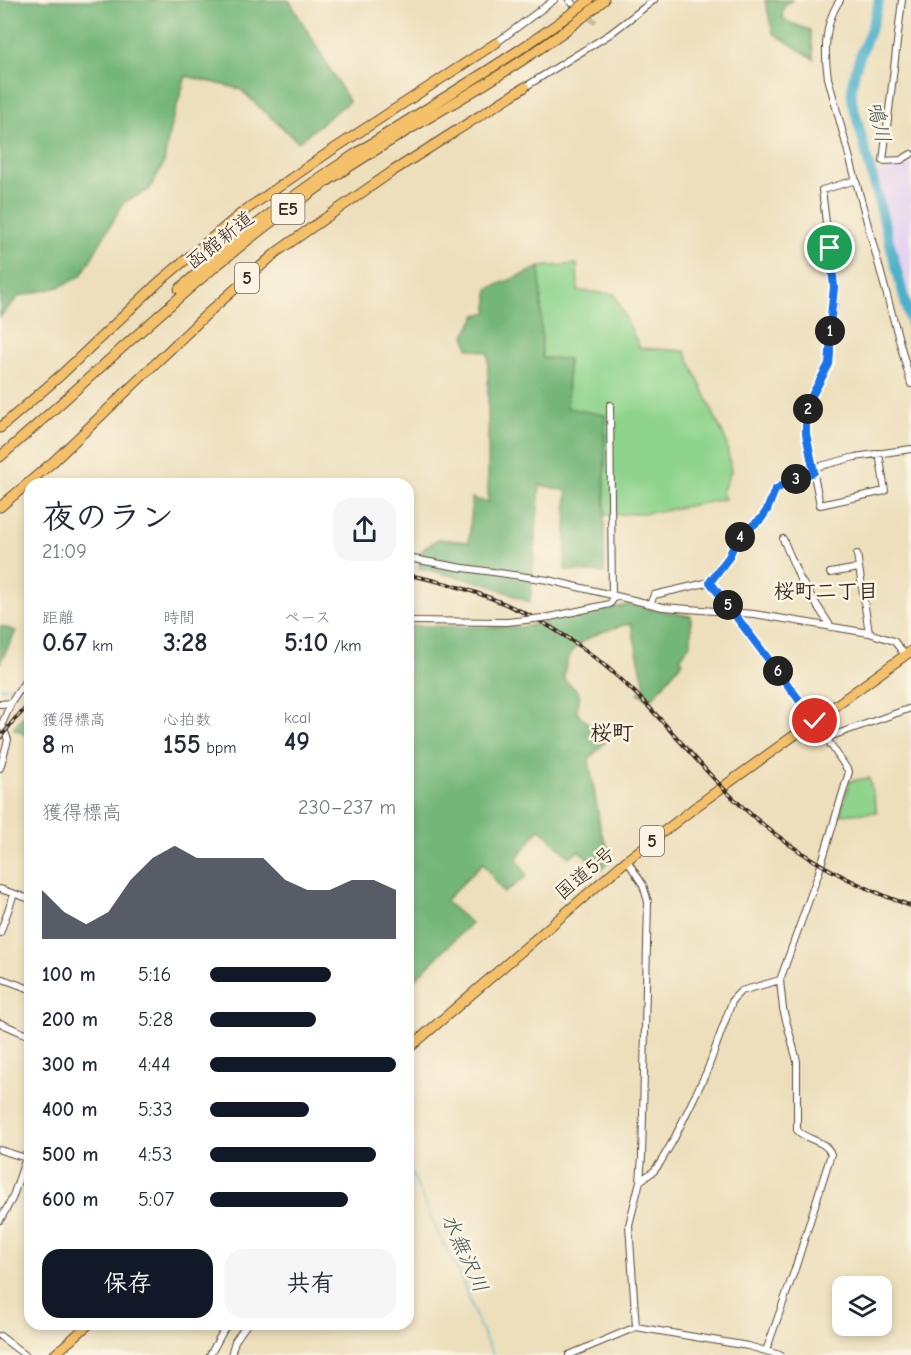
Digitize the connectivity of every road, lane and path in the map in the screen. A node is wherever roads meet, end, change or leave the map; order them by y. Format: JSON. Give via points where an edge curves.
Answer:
{"nodes":[{"id":1,"x":554,"y":0,"type":"edge"},
{"id":2,"x":589,"y":0,"type":"edge"},
{"id":3,"x":604,"y":0,"type":"edge"},
{"id":4,"x":654,"y":0,"type":"edge"},
{"id":5,"x":840,"y":0,"type":"edge"},
{"id":6,"x":902,"y":0,"type":"edge"},
{"id":7,"x":496,"y":43,"type":"joint"},
{"id":8,"x":525,"y":87,"type":"joint"},
{"id":9,"x":911,"y":154,"type":"edge"},
{"id":10,"x":856,"y":180,"type":"junction"},
{"id":11,"x":911,"y":384,"type":"edge"},
{"id":12,"x":610,"y":405,"type":"dead end"},
{"id":13,"x":0,"y":428,"type":"edge"},
{"id":14,"x":911,"y":449,"type":"edge"},
{"id":15,"x":879,"y":453,"type":"junction"},
{"id":16,"x":0,"y":457,"type":"edge"},
{"id":17,"x":813,"y":470,"type":"junction"},
{"id":18,"x":34,"y":478,"type":"edge"},
{"id":19,"x":24,"y":487,"type":"edge"},
{"id":20,"x":0,"y":507,"type":"edge"},
{"id":21,"x":783,"y":538,"type":"dead end"},
{"id":22,"x":857,"y":554,"type":"dead end"},
{"id":23,"x":414,"y":559,"type":"edge"},
{"id":24,"x":859,"y":568,"type":"junction"},
{"id":25,"x":830,"y":573,"type":"dead end"},
{"id":26,"x":710,"y":582,"type":"junction"},
{"id":27,"x":614,"y":596,"type":"junction"},
{"id":28,"x":650,"y":604,"type":"junction"},
{"id":29,"x":732,"y":611,"type":"junction"},
{"id":30,"x":414,"y":621,"type":"edge"},
{"id":31,"x":831,"y":627,"type":"junction"},
{"id":32,"x":869,"y":633,"type":"junction"},
{"id":33,"x":908,"y":653,"type":"edge"},
{"id":34,"x":24,"y":683,"type":"edge"},
{"id":35,"x":10,"y":704,"type":"junction"},
{"id":36,"x":0,"y":705,"type":"edge"},
{"id":37,"x":911,"y":708,"type":"edge"},
{"id":38,"x":815,"y":721,"type":"junction"},
{"id":39,"x":826,"y":738,"type":"junction"},
{"id":40,"x":0,"y":768,"type":"edge"},
{"id":41,"x":627,"y":860,"type":"junction"},
{"id":42,"x":0,"y":890,"type":"edge"},
{"id":43,"x":14,"y":894,"type":"junction"},
{"id":44,"x":24,"y":896,"type":"edge"},
{"id":45,"x":0,"y":933,"type":"edge"},
{"id":46,"x":0,"y":978,"type":"edge"},
{"id":47,"x":780,"y":980,"type":"junction"},
{"id":48,"x":24,"y":987,"type":"edge"},
{"id":49,"x":0,"y":1023,"type":"edge"},
{"id":50,"x":24,"y":1033,"type":"edge"},
{"id":51,"x":414,"y":1044,"type":"edge"},
{"id":52,"x":0,"y":1150,"type":"edge"},
{"id":53,"x":24,"y":1161,"type":"edge"},
{"id":54,"x":24,"y":1169,"type":"edge"},
{"id":55,"x":640,"y":1181,"type":"junction"},
{"id":56,"x":0,"y":1220,"type":"edge"},
{"id":57,"x":636,"y":1327,"type":"junction"},
{"id":58,"x":82,"y":1330,"type":"edge"},
{"id":59,"x":224,"y":1330,"type":"edge"},
{"id":60,"x":243,"y":1330,"type":"edge"},
{"id":61,"x":0,"y":1336,"type":"edge"},
{"id":62,"x":766,"y":1351,"type":"junction"},
{"id":63,"x":25,"y":1355,"type":"edge"},
{"id":64,"x":54,"y":1355,"type":"edge"},
{"id":65,"x":210,"y":1355,"type":"edge"},
{"id":66,"x":231,"y":1355,"type":"edge"},
{"id":67,"x":569,"y":1355,"type":"edge"},
{"id":68,"x":780,"y":1355,"type":"edge"}],
"edges":[{"from":1,"to":7,"type":"street"},
{"from":2,"to":16,"type":"highway","name":"函館新道","number":"E5","via":[[520,51],[319,178],[239,237]]},
{"from":3,"to":16,"type":"highway","name":"函館新道","number":"E5","via":[[526,58],[352,165],[274,220],[182,294]]},
{"from":4,"to":8,"type":"street","via":[[610,34]]},
{"from":5,"to":10,"type":"street","via":[[828,27],[826,65]]},
{"from":6,"to":9,"type":"street","via":[[883,161],[901,160]]},
{"from":7,"to":13,"type":"highway","name":"函館新道","via":[[244,211],[159,282]]},
{"from":8,"to":18,"type":"highway","number":"5","via":[[393,171],[278,251]]},
{"from":10,"to":11,"type":"street"},
{"from":10,"to":17,"type":"street","via":[[822,190],[834,287],[829,364],[809,401],[806,418]]},
{"from":12,"to":27,"type":"street"},
{"from":14,"to":15,"type":"street"},
{"from":15,"to":17,"type":"street"},
{"from":15,"to":17,"type":"street","via":[[885,490],[820,505]]},
{"from":17,"to":26,"type":"street","via":[[775,490],[761,519],[742,534]]},
{"from":19,"to":20,"type":"highway","number":"5"},
{"from":21,"to":31,"type":"street","via":[[800,579]]},
{"from":22,"to":24,"type":"street"},
{"from":23,"to":27,"type":"street","via":[[548,580]]},
{"from":24,"to":25,"type":"street"},
{"from":24,"to":32,"type":"street"},
{"from":26,"to":28,"type":"street","via":[[654,595]]},
{"from":26,"to":29,"type":"street"},
{"from":27,"to":28,"type":"street"},
{"from":27,"to":30,"type":"street","bridge":true,"via":[[610,604],[550,617],[507,622]]},
{"from":28,"to":29,"type":"street"},
{"from":29,"to":31,"type":"street"},
{"from":29,"to":38,"type":"street"},
{"from":31,"to":32,"type":"street"},
{"from":32,"to":33,"type":"street","via":[[894,641]]},
{"from":33,"to":38,"type":"highway","name":"国道5号","number":"5"},
{"from":34,"to":35,"type":"street"},
{"from":35,"to":36,"type":"street"},
{"from":35,"to":40,"type":"street","via":[[2,724],[8,740]]},
{"from":37,"to":39,"type":"street"},
{"from":38,"to":39,"type":"street"},
{"from":38,"to":41,"type":"highway","name":"国道5号","number":"5"},
{"from":39,"to":47,"type":"street","via":[[849,772],[818,875]]},
{"from":41,"to":51,"type":"highway","name":"国道5号","number":"5"},
{"from":41,"to":55,"type":"street","via":[[643,885],[648,902]]},
{"from":42,"to":43,"type":"street"},
{"from":43,"to":44,"type":"street"},
{"from":43,"to":45,"type":"street"},
{"from":46,"to":48,"type":"street"},
{"from":47,"to":55,"type":"street","via":[[741,991],[733,999],[707,1071],[674,1139],[660,1164]]},
{"from":47,"to":62,"type":"street","via":[[783,1010],[797,1061],[797,1130],[828,1148],[831,1154]]},
{"from":49,"to":50,"type":"street"},
{"from":52,"to":53,"type":"street"},
{"from":54,"to":56,"type":"street"},
{"from":55,"to":57,"type":"street","via":[[629,1225]]},
{"from":57,"to":62,"type":"street"},
{"from":57,"to":67,"type":"street"},
{"from":58,"to":64,"type":"highway"},
{"from":59,"to":65,"type":"street"},
{"from":60,"to":66,"type":"street"},
{"from":61,"to":63,"type":"street"},
{"from":62,"to":68,"type":"street"}]}
